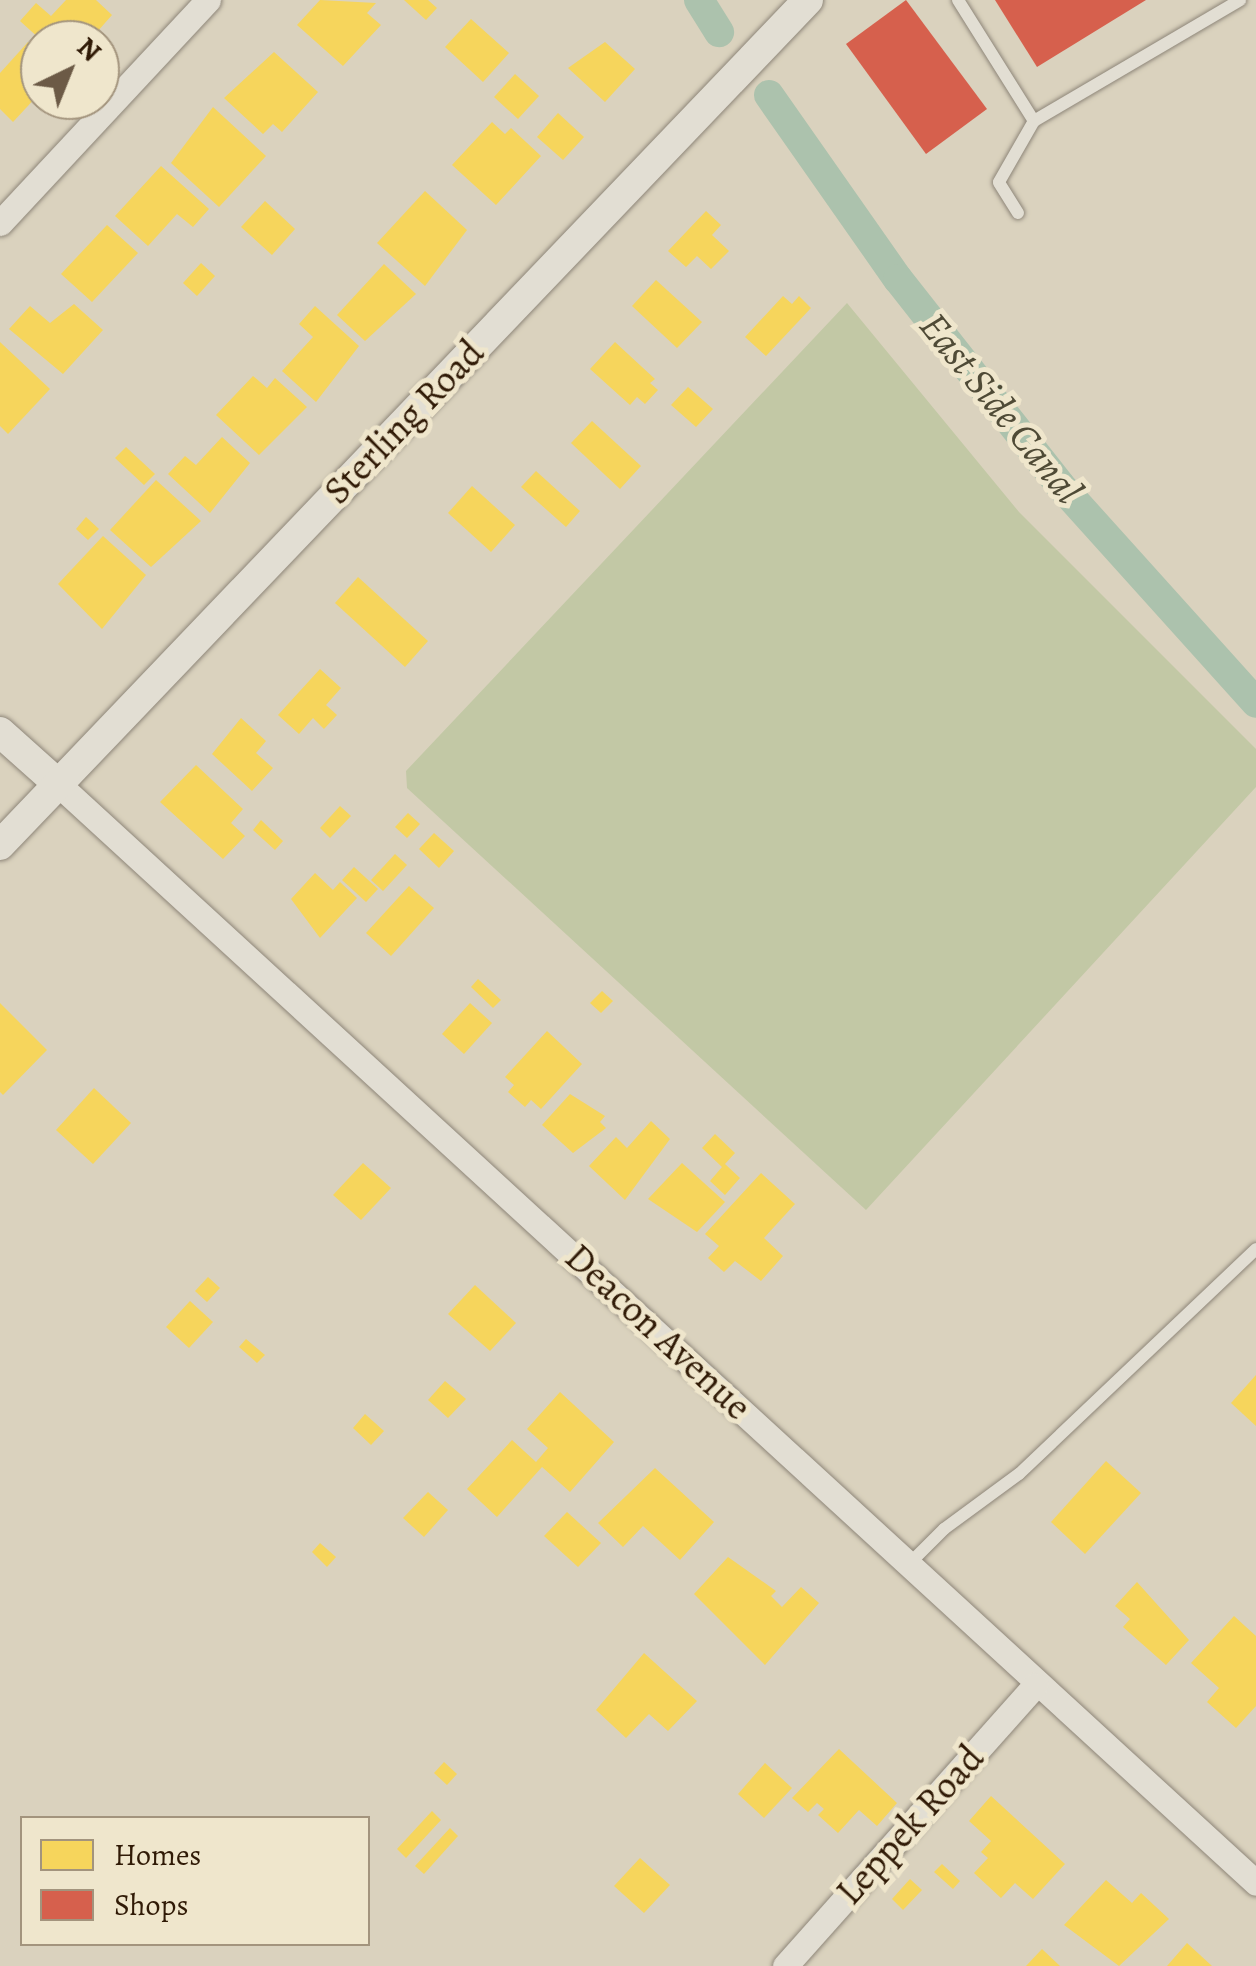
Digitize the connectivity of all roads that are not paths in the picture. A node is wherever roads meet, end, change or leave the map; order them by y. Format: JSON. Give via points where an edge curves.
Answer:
{"nodes":[{"id":1,"x":208,"y":0,"type":"edge"},
{"id":2,"x":808,"y":0,"type":"edge"},
{"id":3,"x":958,"y":0,"type":"edge"},
{"id":4,"x":1240,"y":0,"type":"edge"},
{"id":5,"x":1034,"y":121,"type":"junction"},
{"id":6,"x":1018,"y":212,"type":"dead end"},
{"id":7,"x":0,"y":223,"type":"edge"},
{"id":8,"x":0,"y":732,"type":"edge"},
{"id":9,"x":57,"y":783,"type":"junction"},
{"id":10,"x":0,"y":845,"type":"edge"},
{"id":11,"x":1256,"y":1249,"type":"edge"},
{"id":12,"x":908,"y":1565,"type":"junction"},
{"id":13,"x":1035,"y":1684,"type":"junction"},
{"id":14,"x":1252,"y":1871,"type":"edge"},
{"id":15,"x":785,"y":1966,"type":"edge"}],
"edges":[{"from":1,"to":7,"type":"street"},
{"from":2,"to":9,"type":"street","name":"Sterling Road"},
{"from":3,"to":5,"type":"lane"},
{"from":4,"to":5,"type":"lane"},
{"from":5,"to":6,"type":"lane","via":[[999,182]]},
{"from":8,"to":9,"type":"street"},
{"from":9,"to":10,"type":"street","name":"Sterling Road"},
{"from":9,"to":12,"type":"street","name":"Deacon Avenue"},
{"from":11,"to":12,"type":"lane","via":[[1019,1474],[944,1529]]},
{"from":12,"to":13,"type":"street","name":"Deacon Avenue"},
{"from":13,"to":14,"type":"street","name":"Deacon Avenue"},
{"from":13,"to":15,"type":"street","name":"Leppek Road"}]}
